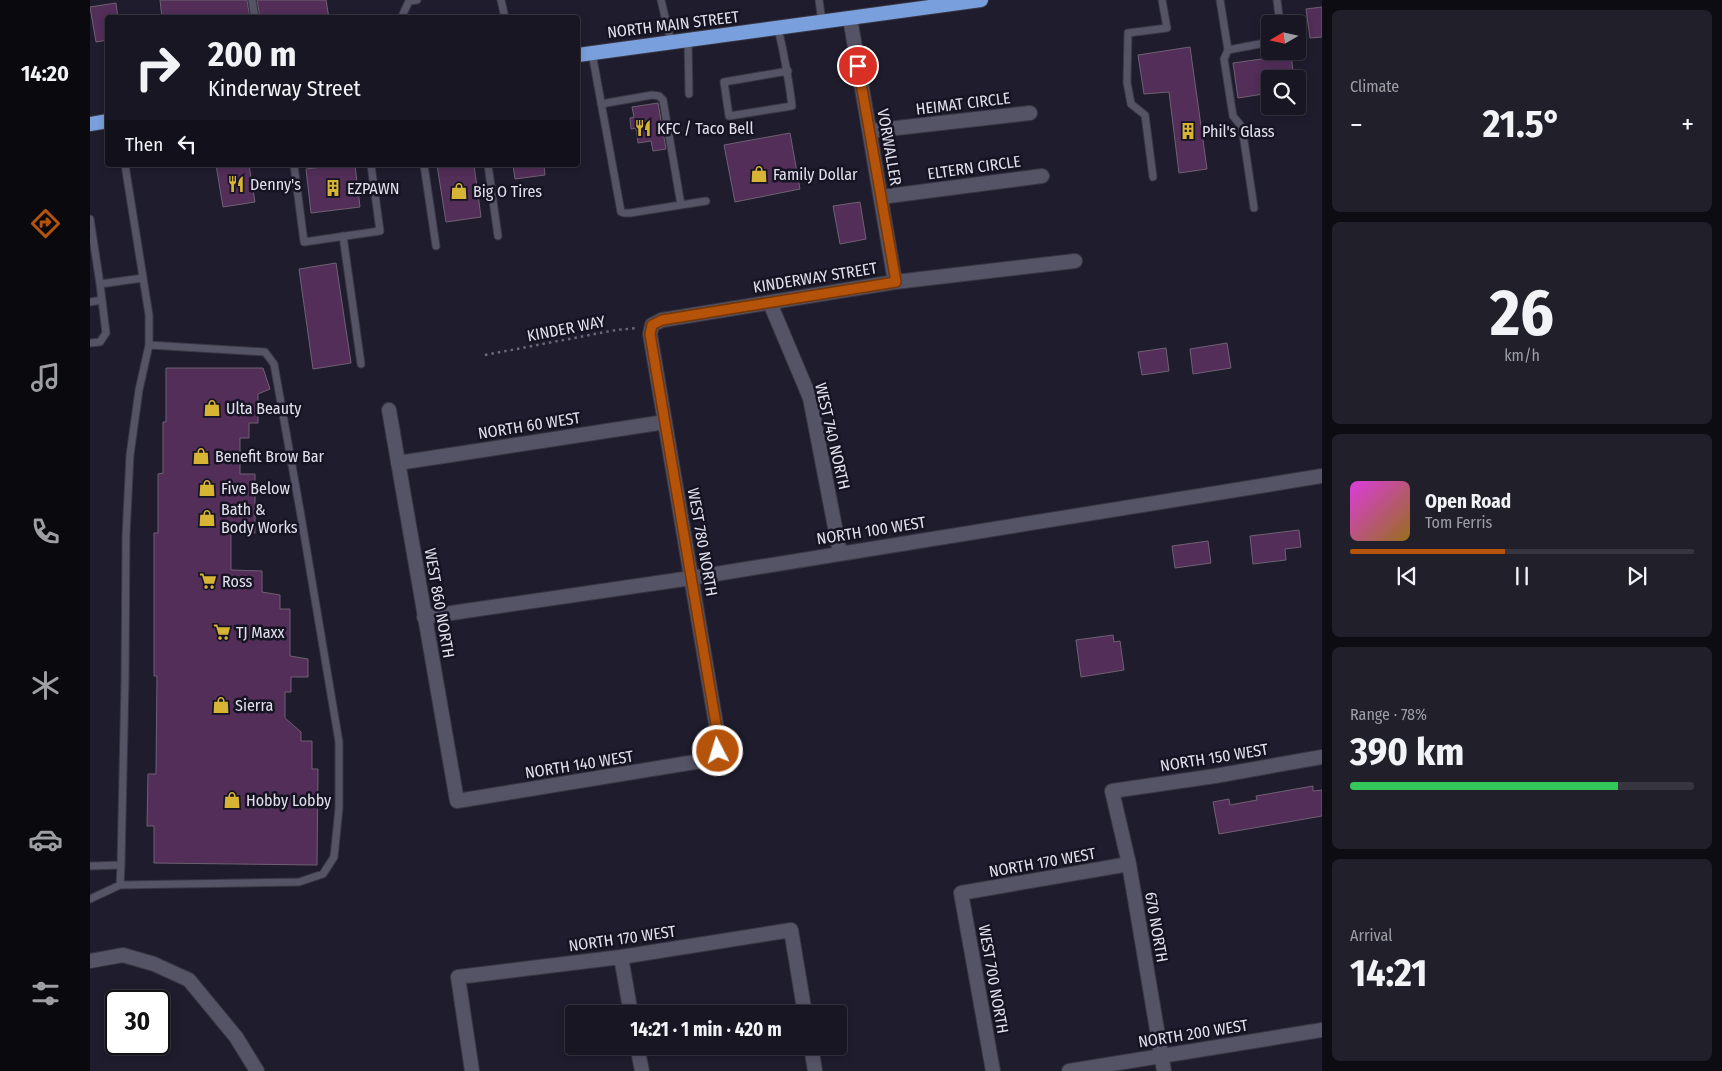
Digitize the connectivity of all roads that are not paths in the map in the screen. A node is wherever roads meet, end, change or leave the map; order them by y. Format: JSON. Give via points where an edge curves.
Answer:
{"nodes":[{"id":1,"x":252,"y":0,"type":"edge"},
{"id":2,"x":417,"y":0,"type":"edge"},
{"id":3,"x":502,"y":0,"type":"edge"},
{"id":4,"x":660,"y":0,"type":"edge"},
{"id":5,"x":819,"y":0,"type":"edge"},
{"id":6,"x":981,"y":0,"type":"edge"},
{"id":7,"x":1162,"y":0,"type":"edge"},
{"id":8,"x":1220,"y":0,"type":"edge"},
{"id":9,"x":1277,"y":0,"type":"edge"},
{"id":10,"x":254,"y":15,"type":"edge"},
{"id":11,"x":403,"y":15,"type":"edge"},
{"id":12,"x":504,"y":15,"type":"edge"},
{"id":13,"x":1279,"y":15,"type":"edge"},
{"id":14,"x":850,"y":18,"type":"junction"},
{"id":15,"x":822,"y":22,"type":"junction"},
{"id":16,"x":778,"y":28,"type":"junction"},
{"id":17,"x":688,"y":40,"type":"junction"},
{"id":18,"x":671,"y":42,"type":"junction"},
{"id":19,"x":1261,"y":44,"type":"edge"},
{"id":20,"x":1228,"y":50,"type":"junction"},
{"id":21,"x":592,"y":52,"type":"junction"},
{"id":22,"x":580,"y":55,"type":"edge"},
{"id":23,"x":788,"y":71,"type":"junction"},
{"id":24,"x":689,"y":94,"type":"dead end"},
{"id":25,"x":601,"y":104,"type":"junction"},
{"id":26,"x":1030,"y":113,"type":"dead end"},
{"id":27,"x":105,"y":122,"type":"edge"},
{"id":28,"x":90,"y":124,"type":"edge"},
{"id":29,"x":870,"y":131,"type":"junction"},
{"id":30,"x":125,"y":167,"type":"edge"},
{"id":31,"x":294,"y":167,"type":"edge"},
{"id":32,"x":371,"y":167,"type":"edge"},
{"id":33,"x":424,"y":167,"type":"edge"},
{"id":34,"x":488,"y":167,"type":"edge"},
{"id":35,"x":1042,"y":176,"type":"dead end"},
{"id":36,"x":1154,"y":177,"type":"dead end"},
{"id":37,"x":881,"y":197,"type":"junction"},
{"id":38,"x":706,"y":201,"type":"dead end"},
{"id":39,"x":682,"y":205,"type":"junction"},
{"id":40,"x":1254,"y":208,"type":"dead end"},
{"id":41,"x":90,"y":220,"type":"edge"},
{"id":42,"x":343,"y":236,"type":"junction"},
{"id":43,"x":498,"y":236,"type":"dead end"},
{"id":44,"x":436,"y":246,"type":"dead end"},
{"id":45,"x":1075,"y":261,"type":"dead end"},
{"id":46,"x":143,"y":278,"type":"junction"},
{"id":47,"x":896,"y":282,"type":"junction"},
{"id":48,"x":100,"y":284,"type":"junction"},
{"id":49,"x":102,"y":300,"type":"junction"},
{"id":50,"x":90,"y":302,"type":"edge"},
{"id":51,"x":770,"y":303,"type":"junction"},
{"id":52,"x":652,"y":325,"type":"joint"},
{"id":53,"x":90,"y":343,"type":"edge"},
{"id":54,"x":149,"y":345,"type":"junction"},
{"id":55,"x":361,"y":364,"type":"dead end"},
{"id":56,"x":389,"y":410,"type":"dead end"},
{"id":57,"x":665,"y":422,"type":"junction"},
{"id":58,"x":398,"y":463,"type":"junction"},
{"id":59,"x":1322,"y":476,"type":"edge"},
{"id":60,"x":840,"y":553,"type":"junction"},
{"id":61,"x":691,"y":578,"type":"junction"},
{"id":62,"x":424,"y":617,"type":"junction"},
{"id":63,"x":1322,"y":757,"type":"edge"},
{"id":64,"x":707,"y":760,"type":"joint"},
{"id":65,"x":1112,"y":791,"type":"joint"},
{"id":66,"x":457,"y":801,"type":"joint"},
{"id":67,"x":1128,"y":864,"type":"junction"},
{"id":68,"x":121,"y":865,"type":"junction"},
{"id":69,"x":90,"y":866,"type":"edge"},
{"id":70,"x":120,"y":885,"type":"junction"},
{"id":71,"x":961,"y":894,"type":"joint"},
{"id":72,"x":90,"y":899,"type":"edge"},
{"id":73,"x":621,"y":956,"type":"junction"},
{"id":74,"x":90,"y":961,"type":"edge"},
{"id":75,"x":629,"y":1005,"type":"edge"},
{"id":76,"x":804,"y":1005,"type":"edge"},
{"id":77,"x":1322,"y":1030,"type":"edge"},
{"id":78,"x":639,"y":1055,"type":"edge"},
{"id":79,"x":813,"y":1055,"type":"edge"},
{"id":80,"x":1162,"y":1056,"type":"junction"},
{"id":81,"x":257,"y":1071,"type":"edge"},
{"id":82,"x":472,"y":1071,"type":"edge"},
{"id":83,"x":642,"y":1071,"type":"edge"},
{"id":84,"x":816,"y":1071,"type":"edge"},
{"id":85,"x":993,"y":1071,"type":"edge"},
{"id":86,"x":1069,"y":1071,"type":"edge"},
{"id":87,"x":1164,"y":1071,"type":"edge"}],
"edges":[{"from":1,"to":10,"type":"lane"},
{"from":2,"to":11,"type":"lane","via":[[409,1]]},
{"from":3,"to":12,"type":"lane"},
{"from":4,"to":18,"type":"lane"},
{"from":5,"to":15,"type":"lane"},
{"from":6,"to":14,"type":"highway","name":"NORTH MAIN STREET"},
{"from":7,"to":36,"type":"lane","via":[[1167,28],[1128,33],[1127,82],[1131,104],[1145,114]]},
{"from":8,"to":20,"type":"lane"},
{"from":9,"to":13,"type":"lane"},
{"from":14,"to":15,"type":"highway","name":"NORTH MAIN STREET"},
{"from":14,"to":29,"type":"street","name":"VORWALLER"},
{"from":15,"to":16,"type":"highway","name":"NORTH MAIN STREET"},
{"from":16,"to":17,"type":"highway","name":"NORTH MAIN STREET"},
{"from":16,"to":23,"type":"lane"},
{"from":17,"to":18,"type":"highway","name":"NORTH MAIN STREET"},
{"from":17,"to":24,"type":"lane"},
{"from":18,"to":21,"type":"highway","name":"NORTH MAIN STREET"},
{"from":19,"to":20,"type":"lane"},
{"from":20,"to":40,"type":"lane","via":[[1224,59],[1232,116],[1242,127]]},
{"from":21,"to":22,"type":"highway","name":"NORTH MAIN STREET"},
{"from":21,"to":25,"type":"lane"},
{"from":23,"to":23,"type":"lane","via":[[792,106],[729,116],[724,82]]},
{"from":25,"to":39,"type":"lane","via":[[652,95],[663,100]]},
{"from":25,"to":39,"type":"lane","via":[[621,212]]},
{"from":26,"to":29,"type":"street","name":"HEIMAT CIRCLE"},
{"from":27,"to":28,"type":"highway"},
{"from":29,"to":37,"type":"street","name":"VORWALLER"},
{"from":30,"to":46,"type":"lane"},
{"from":31,"to":42,"type":"lane","via":[[304,242]]},
{"from":32,"to":42,"type":"lane","via":[[380,231]]},
{"from":33,"to":44,"type":"lane"},
{"from":34,"to":43,"type":"lane"},
{"from":35,"to":37,"type":"street","name":"ELTERN CIRCLE"},
{"from":37,"to":47,"type":"street","name":"VORWALLER"},
{"from":38,"to":39,"type":"lane"},
{"from":41,"to":48,"type":"lane"},
{"from":42,"to":55,"type":"lane"},
{"from":45,"to":47,"type":"street","name":"KINDERWAY STREET"},
{"from":46,"to":48,"type":"lane"},
{"from":46,"to":54,"type":"lane","via":[[149,315]]},
{"from":47,"to":51,"type":"street","name":"KINDERWAY STREET"},
{"from":48,"to":49,"type":"lane"},
{"from":49,"to":50,"type":"lane"},
{"from":49,"to":53,"type":"lane","via":[[106,333],[100,342]]},
{"from":51,"to":52,"type":"street","name":"KINDERWAY STREET","via":[[662,320]]},
{"from":51,"to":60,"type":"street","name":"WEST 740 NORTH","via":[[810,398]]},
{"from":52,"to":57,"type":"street","name":"WEST 780 NORTH","via":[[650,334]]},
{"from":54,"to":68,"type":"lane","via":[[130,455]]},
{"from":54,"to":70,"type":"lane","via":[[264,352],[274,364],[339,742],[338,808],[334,857],[322,874],[299,882]]},
{"from":56,"to":58,"type":"street","name":"WEST 860 NORTH"},
{"from":57,"to":58,"type":"street","name":"NORTH 60 WEST"},
{"from":57,"to":61,"type":"street","name":"WEST 780 NORTH"},
{"from":58,"to":62,"type":"street","name":"WEST 860 NORTH"},
{"from":59,"to":60,"type":"street","name":"NORTH 100 WEST"},
{"from":60,"to":61,"type":"street","name":"NORTH 100 WEST"},
{"from":61,"to":62,"type":"street","name":"NORTH 100 WEST"},
{"from":61,"to":64,"type":"street","name":"WEST 780 NORTH","via":[[718,736],[718,751]]},
{"from":62,"to":66,"type":"street","name":"WEST 860 NORTH"},
{"from":63,"to":65,"type":"street","name":"NORTH 150 WEST"},
{"from":64,"to":66,"type":"street","name":"NORTH 140 WEST"},
{"from":65,"to":67,"type":"street","name":"670 NORTH"},
{"from":67,"to":71,"type":"street","name":"NORTH 170 WEST"},
{"from":67,"to":80,"type":"street","name":"670 NORTH"},
{"from":68,"to":69,"type":"lane"},
{"from":68,"to":70,"type":"lane"},
{"from":70,"to":72,"type":"lane"},
{"from":71,"to":85,"type":"street","name":"WEST 700 NORTH"},
{"from":73,"to":75,"type":"street"},
{"from":73,"to":76,"type":"street","name":"NORTH 170 WEST","via":[[791,930]]},
{"from":73,"to":82,"type":"street","name":"NORTH 170 WEST","via":[[458,977]]},
{"from":74,"to":81,"type":"street","via":[[123,955],[154,964],[189,980],[236,1037]]},
{"from":77,"to":80,"type":"street","name":"NORTH 200 WEST"},
{"from":78,"to":83,"type":"street"},
{"from":79,"to":84,"type":"street"},
{"from":80,"to":86,"type":"street","name":"NORTH 200 WEST"},
{"from":80,"to":87,"type":"street","name":"670 NORTH"}]}
